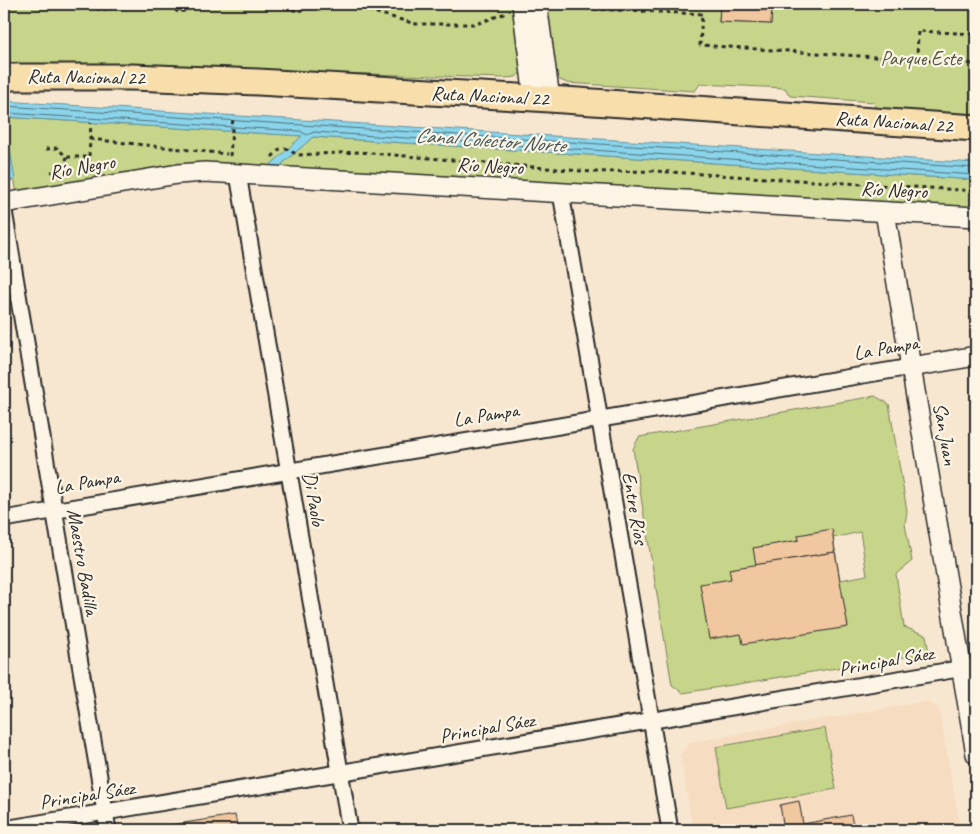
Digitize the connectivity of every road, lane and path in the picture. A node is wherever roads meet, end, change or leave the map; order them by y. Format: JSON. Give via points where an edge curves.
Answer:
{"nodes":[{"id":1,"x":7,"y":4,"type":"edge"},
{"id":2,"x":41,"y":4,"type":"edge"},
{"id":3,"x":56,"y":4,"type":"edge"},
{"id":4,"x":89,"y":4,"type":"edge"},
{"id":5,"x":129,"y":4,"type":"edge"},
{"id":6,"x":169,"y":4,"type":"edge"},
{"id":7,"x":200,"y":4,"type":"edge"},
{"id":8,"x":277,"y":4,"type":"edge"},
{"id":9,"x":331,"y":4,"type":"edge"},
{"id":10,"x":346,"y":4,"type":"edge"},
{"id":11,"x":543,"y":5,"type":"edge"},
{"id":12,"x":4,"y":6,"type":"edge"},
{"id":13,"x":515,"y":8,"type":"edge"},
{"id":14,"x":976,"y":34,"type":"edge"},
{"id":15,"x":917,"y":60,"type":"junction"},
{"id":16,"x":976,"y":64,"type":"edge"},
{"id":17,"x":4,"y":77,"type":"edge"},
{"id":18,"x":542,"y":99,"type":"junction"},
{"id":19,"x":233,"y":116,"type":"dead end"},
{"id":20,"x":91,"y":123,"type":"dead end"},
{"id":21,"x":976,"y":128,"type":"edge"},
{"id":22,"x":90,"y":139,"type":"junction"},
{"id":23,"x":288,"y":149,"type":"dead end"},
{"id":24,"x":46,"y":150,"type":"dead end"},
{"id":25,"x":230,"y":154,"type":"junction"},
{"id":26,"x":67,"y":157,"type":"junction"},
{"id":27,"x":89,"y":157,"type":"junction"},
{"id":28,"x":234,"y":168,"type":"junction"},
{"id":29,"x":51,"y":172,"type":"dead end"},
{"id":30,"x":88,"y":176,"type":"dead end"},
{"id":31,"x":976,"y":191,"type":"edge"},
{"id":32,"x":561,"y":193,"type":"junction"},
{"id":33,"x":4,"y":203,"type":"edge"},
{"id":34,"x":4,"y":211,"type":"edge"},
{"id":35,"x":885,"y":212,"type":"junction"},
{"id":36,"x":976,"y":217,"type":"edge"},
{"id":37,"x":976,"y":356,"type":"edge"},
{"id":38,"x":911,"y":367,"type":"junction"},
{"id":39,"x":599,"y":419,"type":"junction"},
{"id":40,"x":289,"y":471,"type":"junction"},
{"id":41,"x":54,"y":510,"type":"junction"},
{"id":42,"x":4,"y":519,"type":"edge"},
{"id":43,"x":969,"y":667,"type":"edge"},
{"id":44,"x":651,"y":721,"type":"junction"},
{"id":45,"x":976,"y":754,"type":"edge"},
{"id":46,"x":340,"y":773,"type":"junction"},
{"id":47,"x":106,"y":813,"type":"junction"},
{"id":48,"x":4,"y":829,"type":"edge"},
{"id":49,"x":108,"y":830,"type":"edge"},
{"id":50,"x":350,"y":830,"type":"edge"},
{"id":51,"x":670,"y":830,"type":"edge"}],
"edges":[{"from":1,"to":12,"type":"path"},
{"from":2,"to":3,"type":"path","via":[[50,7]]},
{"from":4,"to":5,"type":"path","via":[[100,10]]},
{"from":6,"to":7,"type":"path","via":[[180,13]]},
{"from":8,"to":9,"type":"path","via":[[297,11]]},
{"from":10,"to":13,"type":"path","via":[[416,24],[476,24]]},
{"from":11,"to":15,"type":"path","via":[[702,14],[700,45]]},
{"from":11,"to":18,"type":"street"},
{"from":13,"to":18,"type":"street"},
{"from":14,"to":15,"type":"path","via":[[918,31]]},
{"from":15,"to":16,"type":"path"},
{"from":17,"to":18,"type":"highway","name":"Ruta Nacional 22","via":[[196,79]]},
{"from":18,"to":21,"type":"highway","name":"Ruta Nacional 22"},
{"from":19,"to":25,"type":"path"},
{"from":20,"to":22,"type":"path"},
{"from":22,"to":25,"type":"path"},
{"from":22,"to":27,"type":"path"},
{"from":23,"to":31,"type":"path","via":[[300,155],[359,152],[592,172],[654,171]]},
{"from":24,"to":26,"type":"path","via":[[57,148]]},
{"from":25,"to":28,"type":"path"},
{"from":26,"to":27,"type":"path"},
{"from":26,"to":29,"type":"path","via":[[62,170]]},
{"from":27,"to":30,"type":"path"},
{"from":28,"to":32,"type":"street","name":"Río Negro"},
{"from":28,"to":33,"type":"street","name":"Río Negro","via":[[187,172]]},
{"from":28,"to":40,"type":"street","name":"Di Paolo"},
{"from":32,"to":35,"type":"street","name":"Río Negro"},
{"from":32,"to":39,"type":"street","name":"Entre Ríos"},
{"from":34,"to":41,"type":"street","name":"Maestro Badilla"},
{"from":35,"to":36,"type":"street","name":"Río Negro"},
{"from":35,"to":38,"type":"street","name":"San Juan"},
{"from":37,"to":38,"type":"street","name":"La Pampa"},
{"from":38,"to":39,"type":"street","name":"La Pampa"},
{"from":38,"to":43,"type":"street","name":"San Juan"},
{"from":39,"to":40,"type":"street","name":"La Pampa"},
{"from":39,"to":44,"type":"street","name":"Entre Ríos"},
{"from":40,"to":41,"type":"street","name":"La Pampa"},
{"from":40,"to":46,"type":"street","name":"Di Paolo"},
{"from":41,"to":42,"type":"street","name":"La Pampa"},
{"from":41,"to":47,"type":"street","name":"Maestro Badilla"},
{"from":43,"to":44,"type":"street","name":"Principal Sáez"},
{"from":43,"to":45,"type":"street","name":"San Juan"},
{"from":44,"to":46,"type":"street","name":"Principal Sáez"},
{"from":44,"to":51,"type":"street","name":"Entre Ríos"},
{"from":46,"to":47,"type":"street","name":"Principal Sáez"},
{"from":46,"to":50,"type":"street","name":"Di Paolo"},
{"from":47,"to":48,"type":"street","name":"Principal Sáez"},
{"from":47,"to":49,"type":"street","name":"Maestro Badilla"}]}
